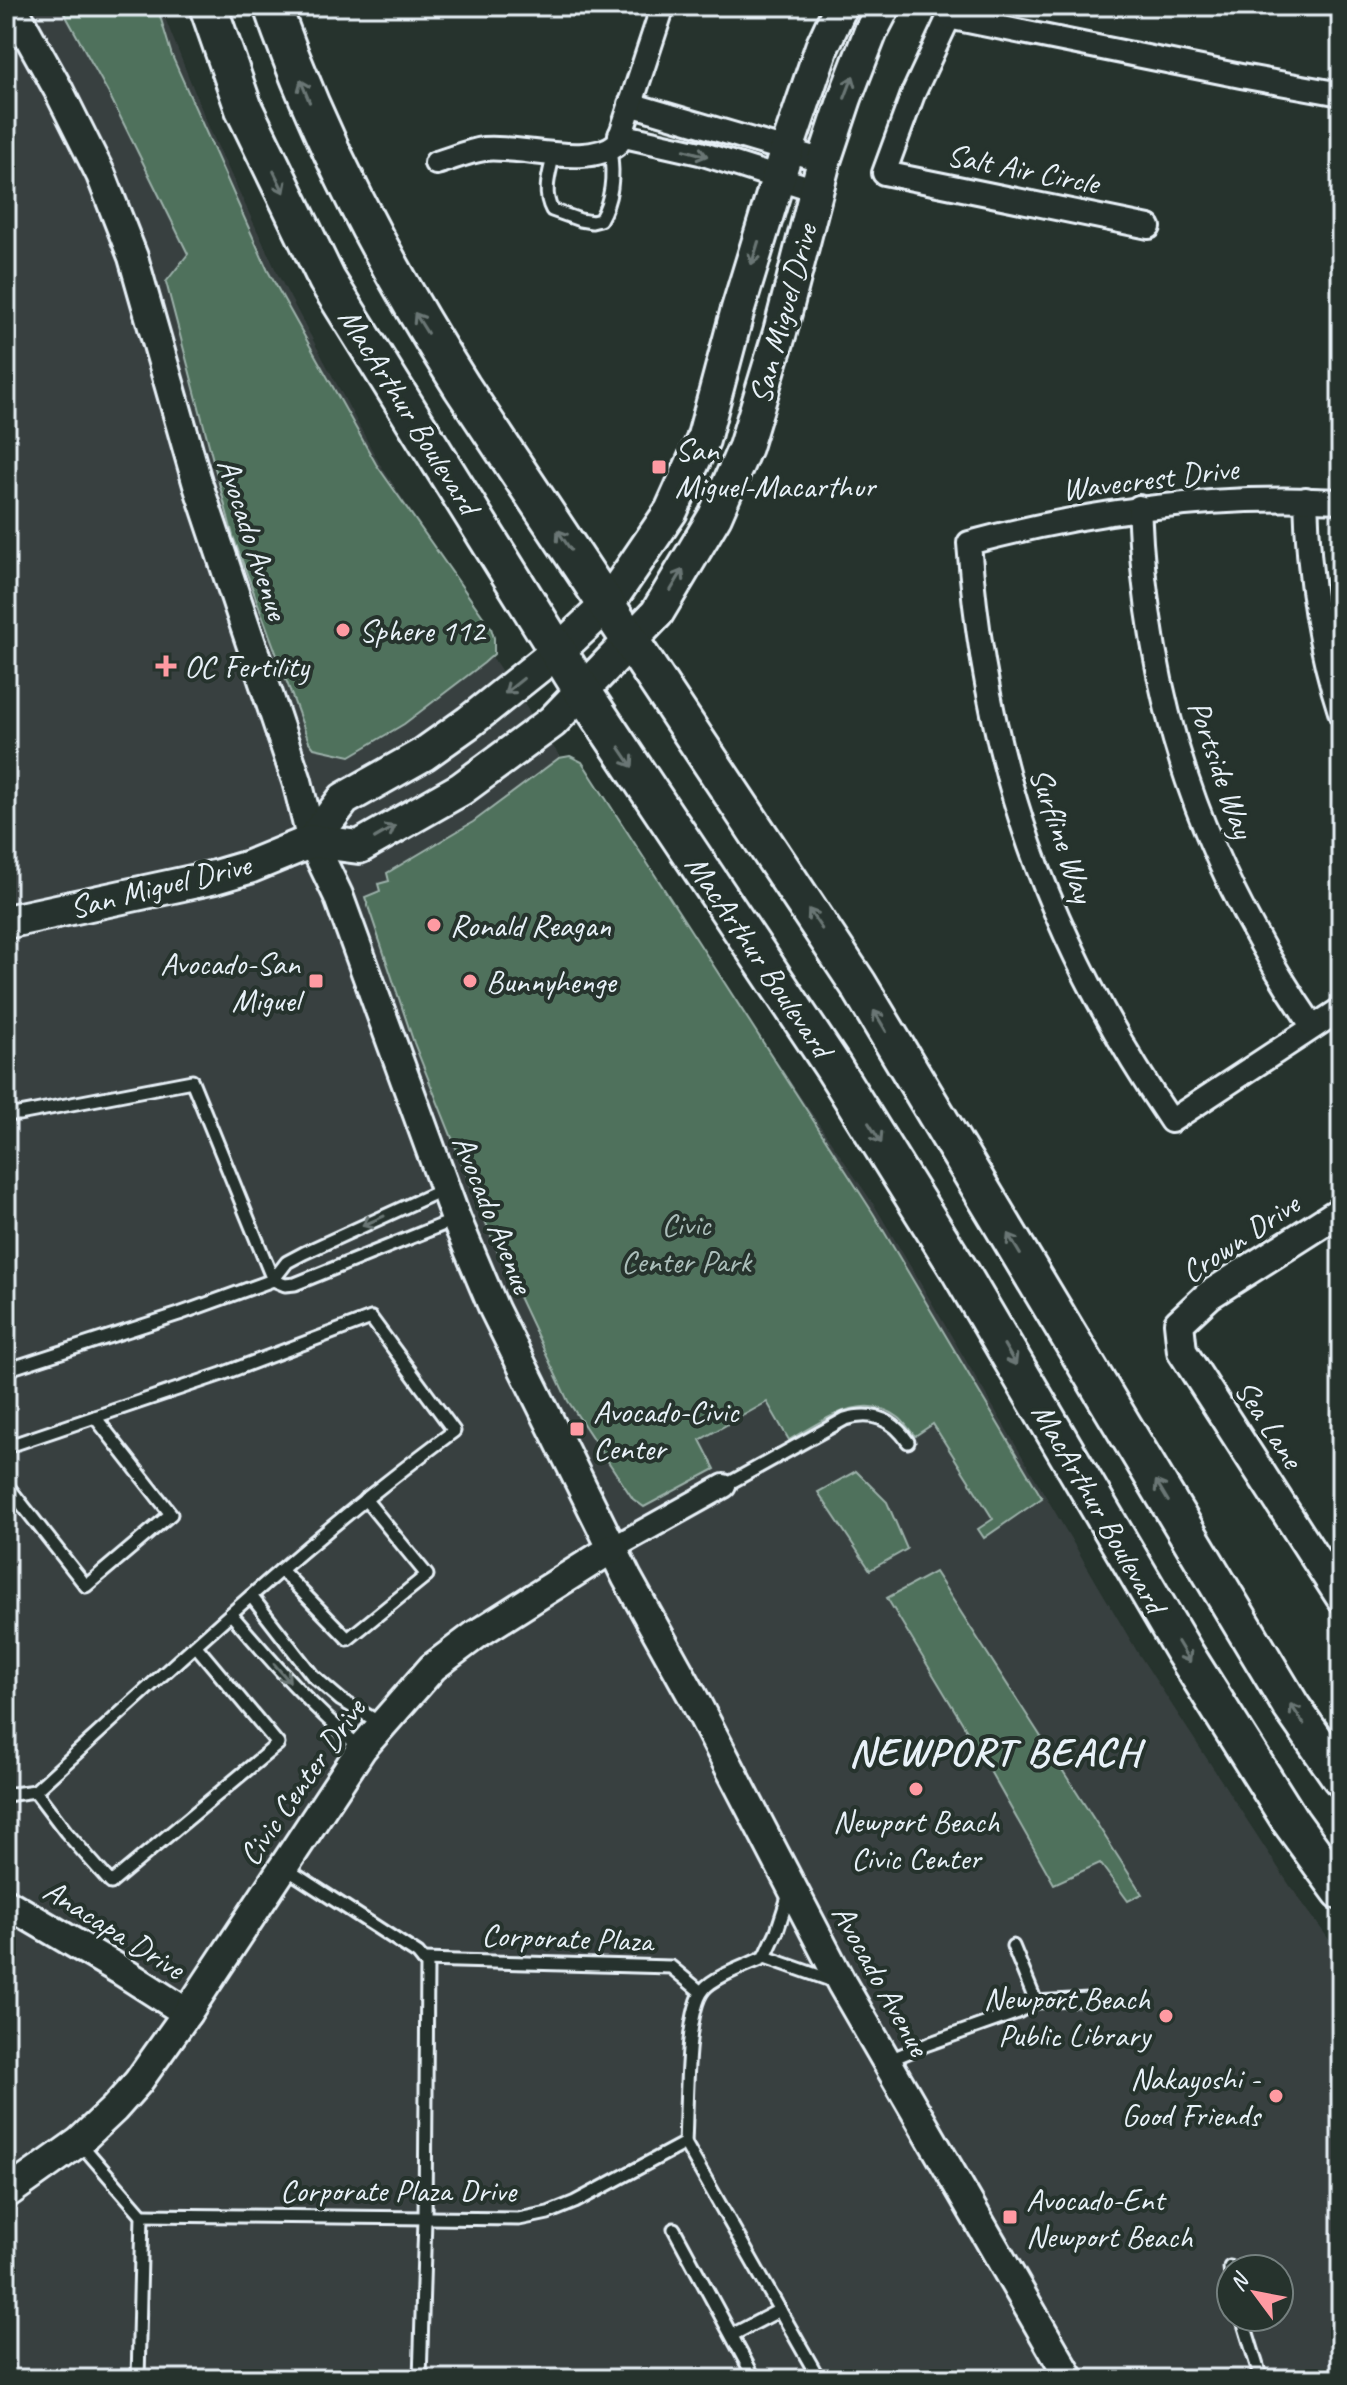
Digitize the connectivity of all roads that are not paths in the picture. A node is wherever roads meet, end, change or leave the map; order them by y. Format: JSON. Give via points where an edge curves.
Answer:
{"nodes":[{"id":1,"x":12,"y":6,"type":"edge"},
{"id":2,"x":208,"y":6,"type":"edge"},
{"id":3,"x":272,"y":6,"type":"edge"},
{"id":4,"x":663,"y":6,"type":"edge"},
{"id":5,"x":841,"y":6,"type":"edge"},
{"id":6,"x":884,"y":6,"type":"edge"},
{"id":7,"x":951,"y":11,"type":"edge"},
{"id":8,"x":1341,"y":94,"type":"edge"},
{"id":9,"x":630,"y":104,"type":"junction"},
{"id":10,"x":615,"y":142,"type":"junction"},
{"id":11,"x":554,"y":153,"type":"junction"},
{"id":12,"x":436,"y":163,"type":"dead end"},
{"id":13,"x":782,"y":164,"type":"junction"},
{"id":14,"x":820,"y":176,"type":"junction"},
{"id":15,"x":1149,"y":227,"type":"dead end"},
{"id":16,"x":1306,"y":499,"type":"junction"},
{"id":17,"x":1341,"y":501,"type":"edge"},
{"id":18,"x":1139,"y":507,"type":"junction"},
{"id":19,"x":969,"y":543,"type":"joint"},
{"id":20,"x":607,"y":605,"type":"junction"},
{"id":21,"x":630,"y":642,"type":"junction"},
{"id":22,"x":559,"y":650,"type":"junction"},
{"id":23,"x":583,"y":692,"type":"junction"},
{"id":24,"x":1341,"y":715,"type":"edge"},
{"id":25,"x":312,"y":841,"type":"junction"},
{"id":26,"x":6,"y":922,"type":"edge"},
{"id":27,"x":1341,"y":1009,"type":"edge"},
{"id":28,"x":1313,"y":1027,"type":"junction"},
{"id":29,"x":6,"y":1114,"type":"edge"},
{"id":30,"x":444,"y":1189,"type":"junction"},
{"id":31,"x":1341,"y":1211,"type":"edge"},
{"id":32,"x":456,"y":1219,"type":"junction"},
{"id":33,"x":273,"y":1280,"type":"junction"},
{"id":34,"x":1179,"y":1323,"type":"joint"},
{"id":35,"x":6,"y":1370,"type":"edge"},
{"id":36,"x":95,"y":1417,"type":"junction"},
{"id":37,"x":908,"y":1442,"type":"dead end"},
{"id":38,"x":6,"y":1447,"type":"edge"},
{"id":39,"x":6,"y":1484,"type":"edge"},
{"id":40,"x":724,"y":1486,"type":"joint"},
{"id":41,"x":365,"y":1499,"type":"junction"},
{"id":42,"x":613,"y":1548,"type":"junction"},
{"id":43,"x":281,"y":1570,"type":"junction"},
{"id":44,"x":251,"y":1596,"type":"junction"},
{"id":45,"x":1341,"y":1598,"type":"edge"},
{"id":46,"x":231,"y":1614,"type":"junction"},
{"id":47,"x":196,"y":1646,"type":"junction"},
{"id":48,"x":383,"y":1725,"type":"junction"},
{"id":49,"x":362,"y":1748,"type":"junction"},
{"id":50,"x":1341,"y":1778,"type":"edge"},
{"id":51,"x":35,"y":1791,"type":"junction"},
{"id":52,"x":6,"y":1795,"type":"edge"},
{"id":53,"x":282,"y":1866,"type":"junction"},
{"id":54,"x":791,"y":1886,"type":"junction"},
{"id":55,"x":1341,"y":1891,"type":"edge"},
{"id":56,"x":6,"y":1903,"type":"edge"},
{"id":57,"x":1013,"y":1946,"type":"dead end"},
{"id":58,"x":765,"y":1957,"type":"junction"},
{"id":59,"x":423,"y":1960,"type":"junction"},
{"id":60,"x":842,"y":1984,"type":"junction"},
{"id":61,"x":701,"y":1992,"type":"junction"},
{"id":62,"x":1089,"y":1999,"type":"dead end"},
{"id":63,"x":1036,"y":2002,"type":"junction"},
{"id":64,"x":187,"y":2013,"type":"junction"},
{"id":65,"x":887,"y":2062,"type":"junction"},
{"id":66,"x":79,"y":2142,"type":"junction"},
{"id":67,"x":685,"y":2143,"type":"junction"},
{"id":68,"x":6,"y":2194,"type":"edge"},
{"id":69,"x":142,"y":2215,"type":"junction"},
{"id":70,"x":425,"y":2219,"type":"junction"},
{"id":71,"x":674,"y":2229,"type":"dead end"},
{"id":72,"x":780,"y":2310,"type":"junction"},
{"id":73,"x":1247,"y":2333,"type":"edge"},
{"id":74,"x":732,"y":2335,"type":"junction"},
{"id":75,"x":138,"y":2379,"type":"edge"},
{"id":76,"x":420,"y":2379,"type":"edge"},
{"id":77,"x":755,"y":2379,"type":"edge"},
{"id":78,"x":819,"y":2379,"type":"edge"},
{"id":79,"x":1070,"y":2379,"type":"edge"},
{"id":80,"x":1261,"y":2379,"type":"edge"}],
"edges":[{"from":1,"to":25,"type":"street","name":"Avocado Avenue","via":[[101,175],[133,257],[198,485],[297,781]]},
{"from":2,"to":22,"type":"main road","name":"MacArthur Boulevard","one_way":true,"via":[[244,109],[327,280]]},
{"from":20,"to":3,"type":"main road","name":"MacArthur Boulevard","one_way":true,"via":[[405,297],[313,112]]},
{"from":4,"to":9,"type":"street"},
{"from":5,"to":13,"type":"main road","name":"San Miguel Drive"},
{"from":14,"to":6,"type":"main road","name":"San Miguel Drive","one_way":true},
{"from":7,"to":8,"type":"street"},
{"from":7,"to":15,"type":"street","name":"Salt Air Circle","via":[[884,173]]},
{"from":9,"to":10,"type":"street"},
{"from":9,"to":13,"type":"street"},
{"from":10,"to":11,"type":"street","via":[[592,155]]},
{"from":10,"to":11,"type":"lane","via":[[606,210],[592,222],[552,210],[547,201]]},
{"from":10,"to":13,"type":"street","one_way":true},
{"from":11,"to":12,"type":"street","via":[[484,149]]},
{"from":13,"to":14,"type":"street"},
{"from":13,"to":14,"type":"street"},
{"from":13,"to":20,"type":"main road","name":"San Miguel Drive","one_way":true,"via":[[703,440],[671,511]]},
{"from":21,"to":14,"type":"main road","name":"San Miguel Drive","one_way":true,"via":[[657,613],[715,516],[745,447]]},
{"from":16,"to":17,"type":"street","name":"Wavecrest Drive"},
{"from":16,"to":18,"type":"street","name":"Wavecrest Drive"},
{"from":16,"to":24,"type":"street","via":[[1317,620]]},
{"from":18,"to":19,"type":"street","name":"Wavecrest Drive"},
{"from":18,"to":28,"type":"street","name":"Portside Way","via":[[1152,645],[1186,780],[1240,908]]},
{"from":19,"to":28,"type":"street","name":"Surfline Way","via":[[991,710],[1038,873],[1083,976],[1171,1121]]},
{"from":20,"to":21,"type":"main road","name":"MacArthur Boulevard"},
{"from":20,"to":22,"type":"main road","name":"San Miguel Drive"},
{"from":21,"to":23,"type":"main road","name":"San Miguel Drive"},
{"from":50,"to":21,"type":"main road","name":"MacArthur Boulevard","one_way":true,"via":[[1291,1706],[858,984]]},
{"from":22,"to":23,"type":"main road","name":"MacArthur Boulevard"},
{"from":22,"to":25,"type":"main road","name":"San Miguel Drive","one_way":true,"via":[[424,754],[344,799]]},
{"from":25,"to":23,"type":"main road","name":"San Miguel Drive","one_way":true,"via":[[359,847],[461,789],[546,727]]},
{"from":23,"to":55,"type":"main road","name":"MacArthur Boulevard","one_way":true,"via":[[833,1067],[1184,1652]]},
{"from":25,"to":26,"type":"main road","name":"San Miguel Drive","via":[[215,877]]},
{"from":25,"to":30,"type":"street","name":"Avocado Avenue","via":[[338,895]]},
{"from":27,"to":28,"type":"street"},
{"from":29,"to":33,"type":"lane","via":[[192,1081]]},
{"from":30,"to":32,"type":"street","name":"Avocado Avenue"},
{"from":30,"to":33,"type":"lane","one_way":true,"via":[[287,1262]]},
{"from":31,"to":34,"type":"street","name":"Crown Drive","via":[[1209,1295]]},
{"from":32,"to":33,"type":"lane","via":[[295,1284]]},
{"from":32,"to":42,"type":"street","name":"Avocado Avenue","via":[[507,1337]]},
{"from":33,"to":35,"type":"lane"},
{"from":34,"to":45,"type":"street","name":"Sea Lane","via":[[1182,1351]]},
{"from":36,"to":38,"type":"lane"},
{"from":36,"to":39,"type":"lane","via":[[171,1514],[86,1586]]},
{"from":36,"to":41,"type":"lane","via":[[371,1318],[454,1431]]},
{"from":37,"to":40,"type":"lane","via":[[893,1424],[862,1414]]},
{"from":40,"to":42,"type":"street","name":"Civic Center Drive"},
{"from":41,"to":43,"type":"lane"},
{"from":41,"to":43,"type":"lane","via":[[427,1575],[348,1639]]},
{"from":42,"to":48,"type":"street","name":"Civic Center Drive","via":[[433,1667]]},
{"from":42,"to":54,"type":"street","name":"Avocado Avenue"},
{"from":43,"to":44,"type":"lane"},
{"from":44,"to":46,"type":"lane"},
{"from":44,"to":48,"type":"lane","via":[[313,1676]]},
{"from":46,"to":47,"type":"lane"},
{"from":46,"to":49,"type":"lane","one_way":true,"via":[[285,1678]]},
{"from":47,"to":51,"type":"lane"},
{"from":47,"to":51,"type":"lane","via":[[278,1744],[111,1883]]},
{"from":48,"to":49,"type":"street","name":"Civic Center Drive"},
{"from":49,"to":53,"type":"street","name":"Civic Center Drive"},
{"from":51,"to":52,"type":"lane"},
{"from":53,"to":59,"type":"lane"},
{"from":53,"to":64,"type":"street","name":"Civic Center Drive"},
{"from":54,"to":58,"type":"lane"},
{"from":54,"to":60,"type":"street","name":"Avocado Avenue"},
{"from":56,"to":64,"type":"street","name":"Anacapa Drive"},
{"from":57,"to":63,"type":"lane"},
{"from":58,"to":60,"type":"lane"},
{"from":58,"to":61,"type":"lane"},
{"from":59,"to":61,"type":"lane","name":"Corporate Plaza","via":[[671,1967]]},
{"from":59,"to":70,"type":"lane"},
{"from":60,"to":65,"type":"street","name":"Avocado Avenue"},
{"from":61,"to":67,"type":"lane","via":[[691,2029]]},
{"from":62,"to":63,"type":"lane"},
{"from":63,"to":65,"type":"lane"},
{"from":64,"to":66,"type":"street","name":"Civic Center Drive","via":[[138,2082]]},
{"from":65,"to":79,"type":"street","name":"Avocado Avenue"},
{"from":66,"to":68,"type":"street","name":"Civic Center Drive"},
{"from":66,"to":69,"type":"lane"},
{"from":67,"to":70,"type":"lane","name":"Corporate Plaza Drive","via":[[548,2213],[519,2219]]},
{"from":67,"to":72,"type":"lane"},
{"from":69,"to":70,"type":"lane","name":"Corporate Plaza Drive"},
{"from":69,"to":75,"type":"lane"},
{"from":70,"to":76,"type":"lane"},
{"from":71,"to":74,"type":"lane"},
{"from":72,"to":74,"type":"lane"},
{"from":72,"to":78,"type":"lane"},
{"from":73,"to":80,"type":"lane"},
{"from":74,"to":77,"type":"lane"}]}
